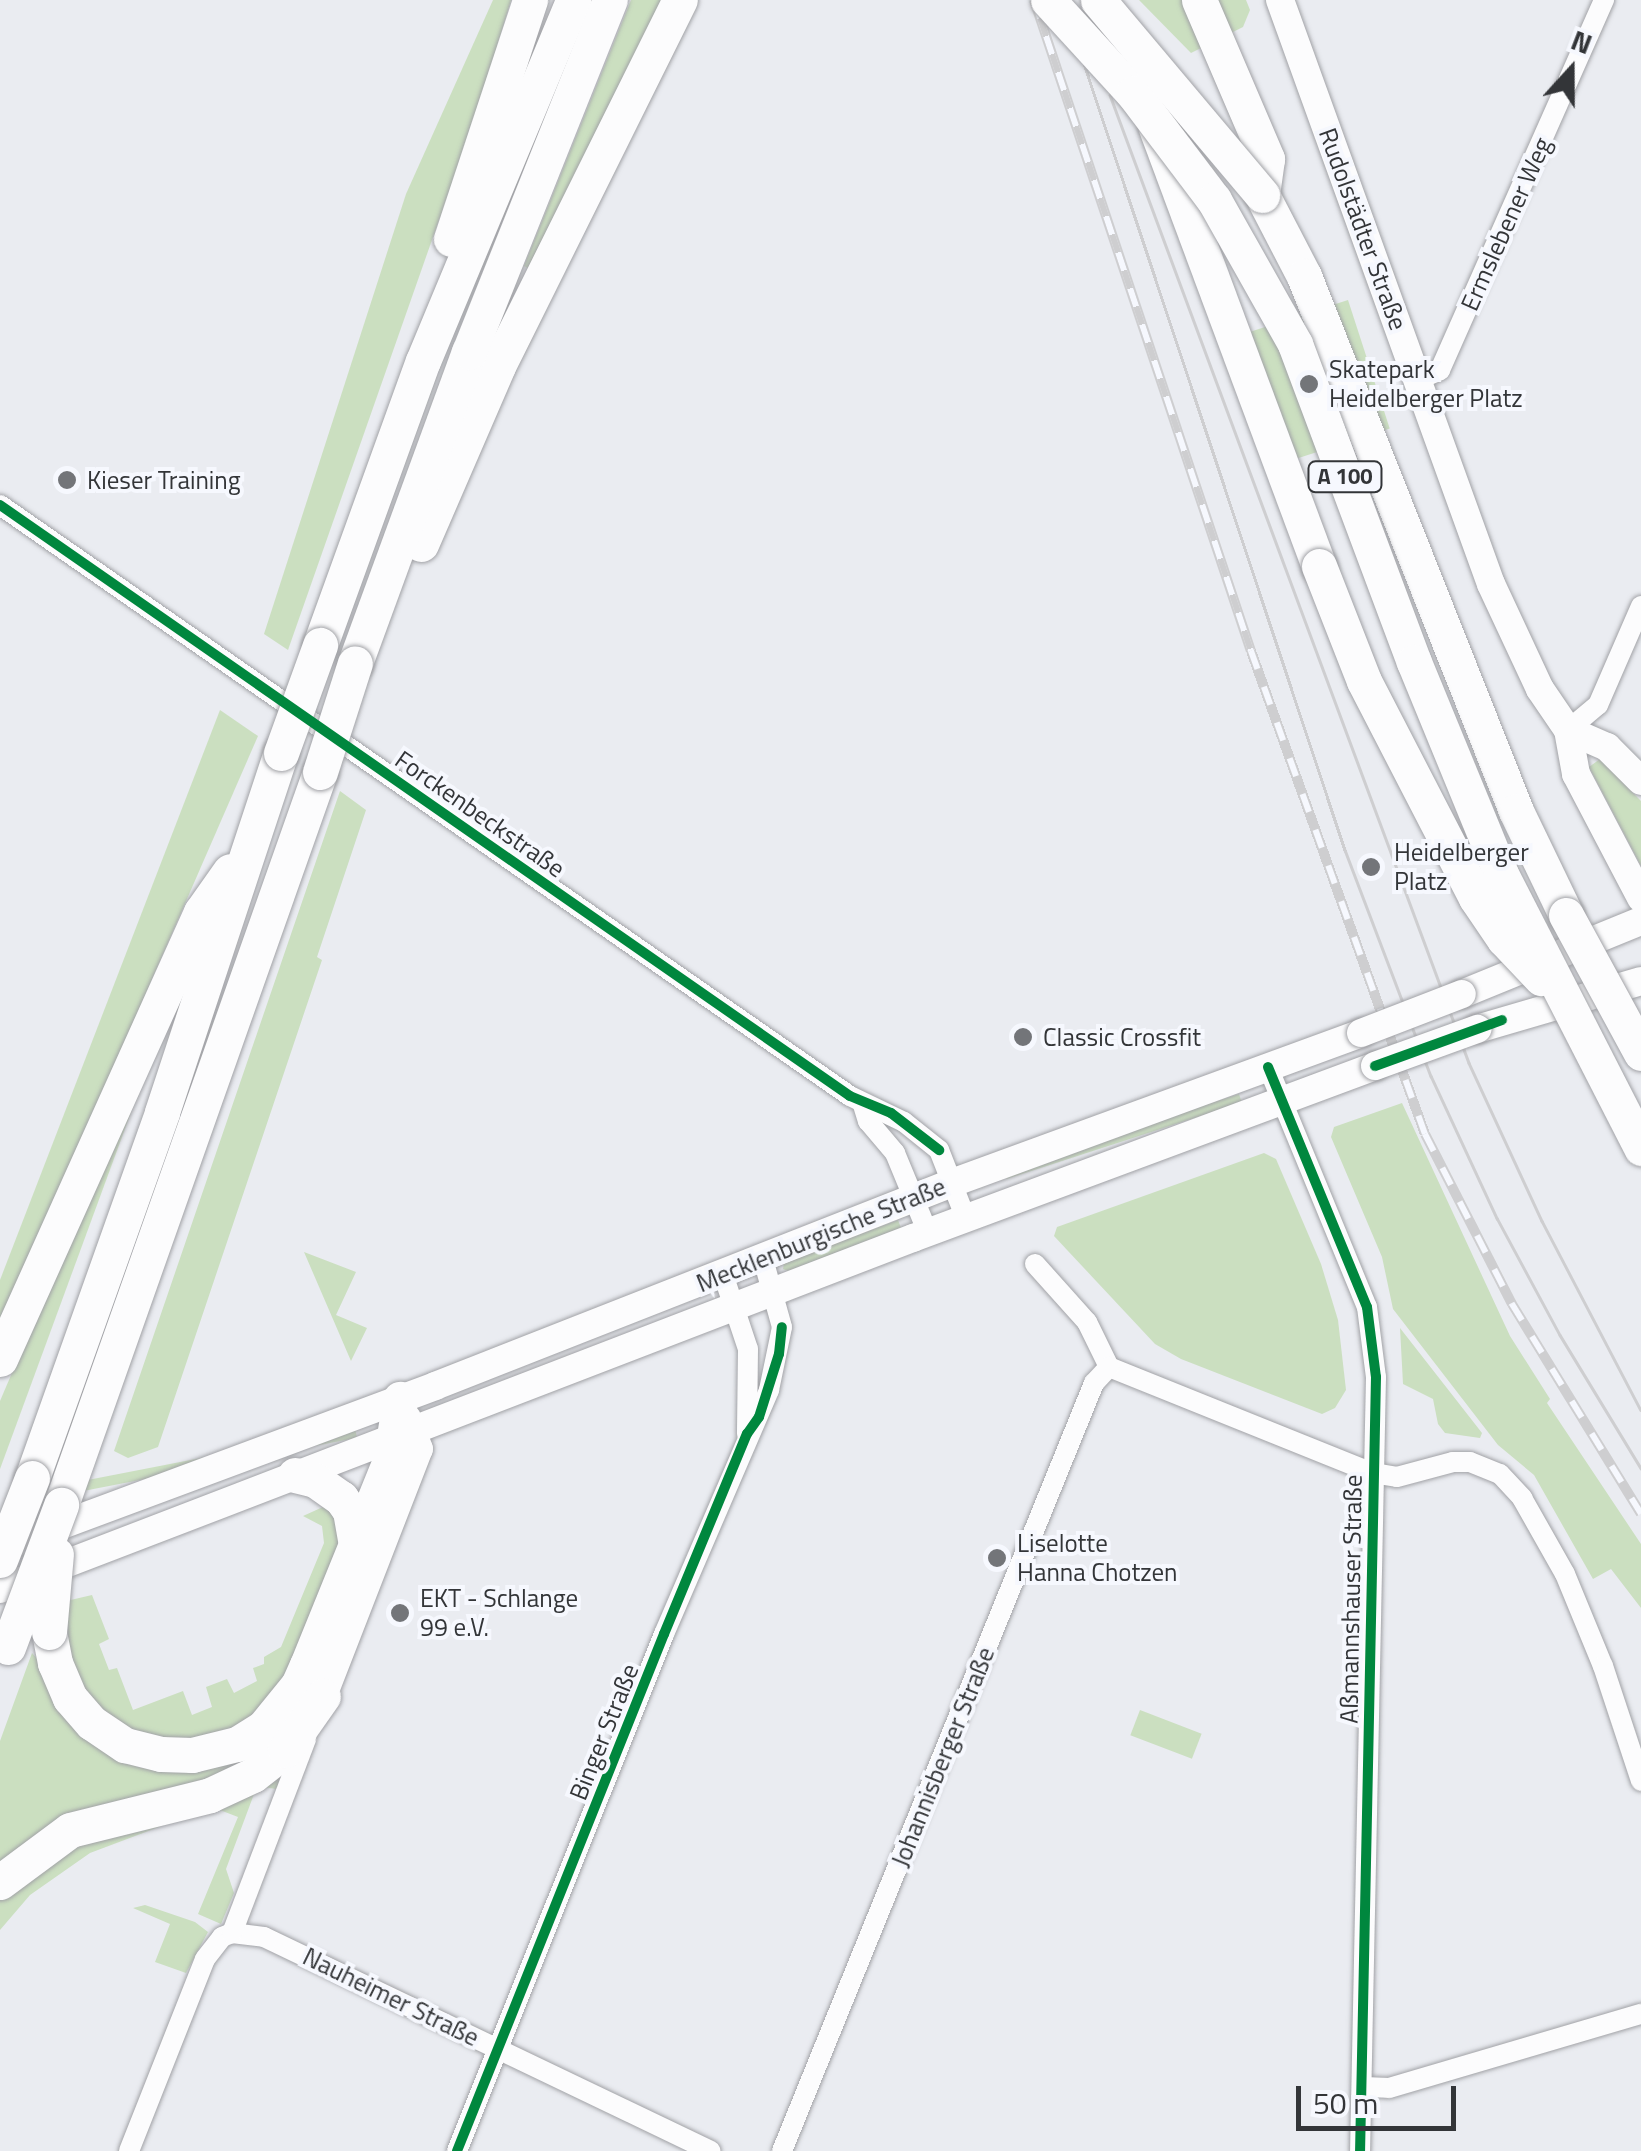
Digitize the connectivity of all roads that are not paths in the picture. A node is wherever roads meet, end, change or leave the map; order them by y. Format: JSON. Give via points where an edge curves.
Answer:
{"nodes":[{"id":1,"x":530,"y":0,"type":"edge"},
{"id":2,"x":573,"y":0,"type":"edge"},
{"id":3,"x":610,"y":0,"type":"edge"},
{"id":4,"x":680,"y":0,"type":"edge"},
{"id":5,"x":1048,"y":0,"type":"edge"},
{"id":6,"x":1098,"y":0,"type":"edge"},
{"id":7,"x":1112,"y":0,"type":"edge"},
{"id":8,"x":1280,"y":0,"type":"edge"},
{"id":9,"x":1604,"y":0,"type":"edge"},
{"id":10,"x":1199,"y":1,"type":"edge"},
{"id":11,"x":1262,"y":195,"type":"junction"},
{"id":12,"x":423,"y":361,"type":"junction"},
{"id":13,"x":1418,"y":380,"type":"junction"},
{"id":14,"x":0,"y":505,"type":"edge"},
{"id":15,"x":386,"y":578,"type":"junction"},
{"id":16,"x":1641,"y":606,"type":"edge"},
{"id":17,"x":1568,"y":730,"type":"junction"},
{"id":18,"x":1641,"y":781,"type":"edge"},
{"id":19,"x":253,"y":837,"type":"junction"},
{"id":20,"x":1641,"y":898,"type":"edge"},
{"id":21,"x":1641,"y":921,"type":"edge"},
{"id":22,"x":1641,"y":981,"type":"edge"},
{"id":23,"x":1563,"y":1000,"type":"junction"},
{"id":24,"x":1641,"y":1053,"type":"edge"},
{"id":25,"x":1268,"y":1067,"type":"junction"},
{"id":26,"x":1284,"y":1103,"type":"junction"},
{"id":27,"x":863,"y":1105,"type":"junction"},
{"id":28,"x":1641,"y":1148,"type":"edge"},
{"id":29,"x":952,"y":1183,"type":"junction"},
{"id":30,"x":914,"y":1200,"type":"junction"},
{"id":31,"x":966,"y":1219,"type":"junction"},
{"id":32,"x":928,"y":1233,"type":"junction"},
{"id":33,"x":763,"y":1259,"type":"junction"},
{"id":34,"x":1034,"y":1264,"type":"dead end"},
{"id":35,"x":723,"y":1274,"type":"junction"},
{"id":36,"x":775,"y":1292,"type":"junction"},
{"id":37,"x":734,"y":1308,"type":"junction"},
{"id":38,"x":530,"y":1348,"type":"junction"},
{"id":39,"x":0,"y":1359,"type":"edge"},
{"id":40,"x":1109,"y":1368,"type":"junction"},
{"id":41,"x":544,"y":1382,"type":"junction"},
{"id":42,"x":402,"y":1423,"type":"junction"},
{"id":43,"x":747,"y":1434,"type":"junction"},
{"id":44,"x":1374,"y":1474,"type":"junction"},
{"id":45,"x":296,"y":1475,"type":"junction"},
{"id":46,"x":61,"y":1505,"type":"junction"},
{"id":47,"x":356,"y":1544,"type":"junction"},
{"id":48,"x":0,"y":1548,"type":"edge"},
{"id":49,"x":0,"y":1560,"type":"edge"},
{"id":50,"x":0,"y":1589,"type":"edge"},
{"id":51,"x":4,"y":1657,"type":"edge"},
{"id":52,"x":323,"y":1696,"type":"junction"},
{"id":53,"x":1641,"y":1781,"type":"edge"},
{"id":54,"x":0,"y":1882,"type":"edge"},
{"id":55,"x":232,"y":1933,"type":"junction"},
{"id":56,"x":1641,"y":2014,"type":"edge"},
{"id":57,"x":498,"y":2049,"type":"junction"},
{"id":58,"x":1364,"y":2087,"type":"junction"},
{"id":59,"x":129,"y":2151,"type":"edge"},
{"id":60,"x":456,"y":2151,"type":"edge"},
{"id":61,"x":710,"y":2151,"type":"edge"},
{"id":62,"x":782,"y":2151,"type":"edge"},
{"id":63,"x":1360,"y":2151,"type":"edge"}],
"edges":[{"from":1,"to":12,"type":"highway","via":[[427,311]]},
{"from":2,"to":12,"type":"highway"},
{"from":3,"to":15,"type":"highway"},
{"from":4,"to":15,"type":"highway","via":[[514,334],[416,557]]},
{"from":5,"to":23,"type":"highway","number":"A 100","bridge":true,"via":[[1133,93],[1214,200],[1295,344],[1500,874]]},
{"from":6,"to":11,"type":"highway","number":"A 100","bridge":true},
{"from":7,"to":23,"type":"highway","bridge":true,"via":[[1364,681],[1476,898],[1504,939]]},
{"from":8,"to":13,"type":"main road","name":"Rudolstädter Straße"},
{"from":9,"to":13,"type":"street","name":"Ermslebener Weg","via":[[1440,370]]},
{"from":10,"to":11,"type":"highway","via":[[1267,159]]},
{"from":11,"to":24,"type":"highway","number":"A 100","bridge":true,"via":[[1352,391],[1516,811]]},
{"from":12,"to":19,"type":"highway","bridge":true},
{"from":13,"to":17,"type":"main road","name":"Rudolstädter Straße","via":[[1510,629]]},
{"from":14,"to":27,"type":"street","name":"Forckenbeckstraße"},
{"from":15,"to":46,"type":"highway","bridge":true},
{"from":16,"to":17,"type":"street","via":[[1598,704]]},
{"from":17,"to":18,"type":"main road","name":"Rudolstädter Straße","via":[[1607,747]]},
{"from":17,"to":20,"type":"main road","name":"Rudolstädter Straße","via":[[1576,774]]},
{"from":19,"to":39,"type":"highway","via":[[201,912]]},
{"from":19,"to":49,"type":"highway","bridge":true},
{"from":21,"to":25,"type":"main road","name":"Mecklenburgische Straße","bridge":true},
{"from":22,"to":26,"type":"main road","name":"Mecklenburgische Straße","bridge":true,"via":[[1477,1029]]},
{"from":23,"to":28,"type":"highway","number":"A 100","bridge":true},
{"from":25,"to":26,"type":"street","name":"Aßmannshauser Straße"},
{"from":25,"to":29,"type":"main road","name":"Mecklenburgische Straße"},
{"from":26,"to":31,"type":"main road","name":"Mecklenburgische Straße"},
{"from":26,"to":44,"type":"street","name":"Aßmannshauser Straße","via":[[1367,1307],[1376,1377]]},
{"from":27,"to":29,"type":"street","name":"Forckenbeckstraße","via":[[891,1113],[939,1150]]},
{"from":27,"to":30,"type":"street","name":"Forckenbeckstraße","via":[[895,1153]]},
{"from":29,"to":30,"type":"main road","name":"Mecklenburgische Straße"},
{"from":29,"to":31,"type":"street","name":"Forckenbeckstraße"},
{"from":30,"to":32,"type":"street","name":"Forckenbeckstraße"},
{"from":30,"to":33,"type":"main road","name":"Mecklenburgische Straße"},
{"from":31,"to":32,"type":"main road","name":"Mecklenburgische Straße"},
{"from":32,"to":36,"type":"main road","name":"Mecklenburgische Straße"},
{"from":33,"to":35,"type":"main road","name":"Mecklenburgische Straße"},
{"from":33,"to":36,"type":"street","name":"Binger Straße"},
{"from":34,"to":40,"type":"street","via":[[1087,1322]]},
{"from":35,"to":37,"type":"street","name":"Binger Straße"},
{"from":35,"to":38,"type":"main road","name":"Mecklenburgische Straße"},
{"from":36,"to":37,"type":"main road","name":"Mecklenburgische Straße"},
{"from":36,"to":43,"type":"street","name":"Binger Straße","via":[[779,1354],[760,1417]]},
{"from":37,"to":41,"type":"main road","name":"Mecklenburgische Straße"},
{"from":37,"to":43,"type":"street","name":"Binger Straße","via":[[750,1358]]},
{"from":38,"to":41,"type":"main road"},
{"from":38,"to":42,"type":"main road","name":"Mecklenburgische Straße"},
{"from":40,"to":44,"type":"street"},
{"from":40,"to":62,"type":"street","name":"Johannisberger Straße","via":[[1094,1383]]},
{"from":41,"to":42,"type":"main road","name":"Mecklenburgische Straße"},
{"from":42,"to":45,"type":"main road","name":"Mecklenburgische Straße"},
{"from":42,"to":47,"type":"highway"},
{"from":42,"to":48,"type":"main road","name":"Mecklenburgische Straße"},
{"from":42,"to":52,"type":"main road","via":[[419,1450]]},
{"from":43,"to":57,"type":"street","name":"Binger Straße"},
{"from":44,"to":53,"type":"street","via":[[1396,1477],[1470,1462],[1512,1484],[1585,1618]]},
{"from":44,"to":58,"type":"street","name":"Aßmannshauser Straße"},
{"from":45,"to":47,"type":"highway","via":[[341,1498]]},
{"from":45,"to":50,"type":"main road","name":"Mecklenburgische Straße"},
{"from":46,"to":47,"type":"highway","bridge":true,"via":[[49,1632],[54,1663],[70,1698],[108,1736],[161,1754],[192,1755],[237,1744],[263,1728],[298,1685]]},
{"from":46,"to":51,"type":"highway","bridge":true},
{"from":52,"to":54,"type":"highway","via":[[285,1750],[253,1775],[210,1795],[70,1830]]},
{"from":52,"to":55,"type":"street"},
{"from":55,"to":57,"type":"street","name":"Nauheimer Straße","via":[[264,1937]]},
{"from":55,"to":59,"type":"street","via":[[205,1958]]},
{"from":56,"to":58,"type":"street","via":[[1389,2088]]},
{"from":57,"to":60,"type":"street","name":"Binger Straße"},
{"from":57,"to":61,"type":"street","name":"Nauheimer Straße"},
{"from":58,"to":63,"type":"street","name":"Aßmannshauser Straße"}]}
